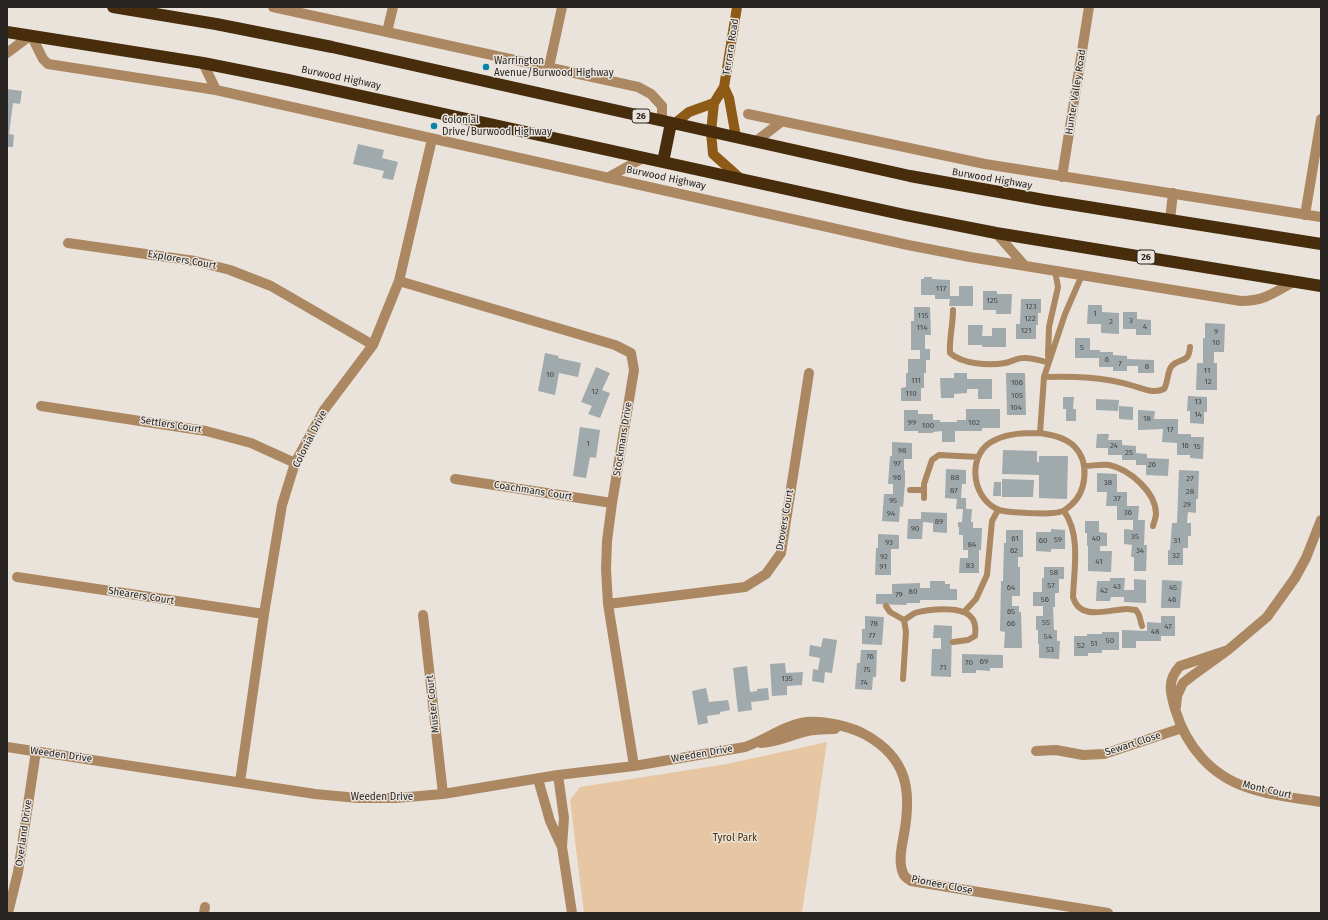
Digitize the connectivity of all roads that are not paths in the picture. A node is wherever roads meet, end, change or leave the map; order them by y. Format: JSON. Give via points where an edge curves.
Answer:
{"nodes":[{"id":1,"x":113,"y":7,"type":"edge"},
{"id":2,"x":273,"y":7,"type":"edge"},
{"id":3,"x":393,"y":7,"type":"edge"},
{"id":4,"x":562,"y":7,"type":"edge"},
{"id":5,"x":737,"y":7,"type":"edge"},
{"id":6,"x":1089,"y":7,"type":"edge"},
{"id":7,"x":7,"y":32,"type":"edge"},
{"id":8,"x":387,"y":32,"type":"junction"},
{"id":9,"x":31,"y":35,"type":"junction"},
{"id":10,"x":7,"y":53,"type":"edge"},
{"id":11,"x":203,"y":63,"type":"junction"},
{"id":12,"x":549,"y":67,"type":"junction"},
{"id":13,"x":724,"y":87,"type":"junction"},
{"id":14,"x":216,"y":90,"type":"junction"},
{"id":15,"x":714,"y":103,"type":"junction"},
{"id":16,"x":748,"y":114,"type":"dead end"},
{"id":17,"x":1321,"y":119,"type":"edge"},
{"id":18,"x":781,"y":122,"type":"junction"},
{"id":19,"x":669,"y":123,"type":"junction"},
{"id":20,"x":711,"y":132,"type":"junction"},
{"id":21,"x":736,"y":137,"type":"junction"},
{"id":22,"x":432,"y":139,"type":"junction"},
{"id":23,"x":755,"y":142,"type":"junction"},
{"id":24,"x":643,"y":158,"type":"junction"},
{"id":25,"x":663,"y":162,"type":"junction"},
{"id":26,"x":1062,"y":177,"type":"junction"},
{"id":27,"x":607,"y":178,"type":"junction"},
{"id":28,"x":741,"y":179,"type":"junction"},
{"id":29,"x":1173,"y":193,"type":"junction"},
{"id":30,"x":1305,"y":215,"type":"junction"},
{"id":31,"x":1321,"y":217,"type":"edge"},
{"id":32,"x":1170,"y":220,"type":"junction"},
{"id":33,"x":996,"y":233,"type":"junction"},
{"id":34,"x":68,"y":243,"type":"dead end"},
{"id":35,"x":1321,"y":244,"type":"edge"},
{"id":36,"x":1025,"y":266,"type":"junction"},
{"id":37,"x":1055,"y":271,"type":"junction"},
{"id":38,"x":1082,"y":275,"type":"junction"},
{"id":39,"x":1295,"y":281,"type":"junction"},
{"id":40,"x":399,"y":282,"type":"junction"},
{"id":41,"x":1321,"y":286,"type":"edge"},
{"id":42,"x":954,"y":310,"type":"dead end"},
{"id":43,"x":373,"y":345,"type":"junction"},
{"id":44,"x":1190,"y":347,"type":"dead end"},
{"id":45,"x":1048,"y":362,"type":"junction"},
{"id":46,"x":809,"y":373,"type":"dead end"},
{"id":47,"x":1044,"y":377,"type":"junction"},
{"id":48,"x":41,"y":406,"type":"dead end"},
{"id":49,"x":1040,"y":433,"type":"junction"},
{"id":50,"x":978,"y":457,"type":"junction"},
{"id":51,"x":295,"y":463,"type":"junction"},
{"id":52,"x":1084,"y":466,"type":"junction"},
{"id":53,"x":455,"y":479,"type":"dead end"},
{"id":54,"x":910,"y":490,"type":"dead end"},
{"id":55,"x":924,"y":490,"type":"junction"},
{"id":56,"x":924,"y":498,"type":"dead end"},
{"id":57,"x":612,"y":503,"type":"junction"},
{"id":58,"x":998,"y":510,"type":"junction"},
{"id":59,"x":1064,"y":511,"type":"junction"},
{"id":60,"x":1321,"y":520,"type":"edge"},
{"id":61,"x":1153,"y":526,"type":"dead end"},
{"id":62,"x":17,"y":577,"type":"dead end"},
{"id":63,"x":608,"y":604,"type":"junction"},
{"id":64,"x":886,"y":606,"type":"dead end"},
{"id":65,"x":964,"y":612,"type":"junction"},
{"id":66,"x":264,"y":614,"type":"junction"},
{"id":67,"x":423,"y":615,"type":"dead end"},
{"id":68,"x":904,"y":620,"type":"junction"},
{"id":69,"x":1142,"y":626,"type":"dead end"},
{"id":70,"x":952,"y":642,"type":"dead end"},
{"id":71,"x":1228,"y":650,"type":"junction"},
{"id":72,"x":903,"y":679,"type":"dead end"},
{"id":73,"x":1176,"y":712,"type":"junction"},
{"id":74,"x":849,"y":728,"type":"joint"},
{"id":75,"x":1182,"y":728,"type":"junction"},
{"id":76,"x":7,"y":747,"type":"edge"},
{"id":77,"x":36,"y":751,"type":"junction"},
{"id":78,"x":1036,"y":751,"type":"dead end"},
{"id":79,"x":634,"y":766,"type":"junction"},
{"id":80,"x":558,"y":775,"type":"junction"},
{"id":81,"x":538,"y":778,"type":"junction"},
{"id":82,"x":240,"y":782,"type":"junction"},
{"id":83,"x":443,"y":794,"type":"junction"},
{"id":84,"x":1321,"y":802,"type":"edge"},
{"id":85,"x":562,"y":847,"type":"junction"},
{"id":86,"x":8,"y":913,"type":"edge"},
{"id":87,"x":572,"y":913,"type":"edge"},
{"id":88,"x":1108,"y":913,"type":"edge"}],
"edges":[{"from":1,"to":19,"type":"highway","name":"Burwood Highway","number":"26","via":[[332,47]]},
{"from":2,"to":8,"type":"street"},
{"from":3,"to":8,"type":"street"},
{"from":4,"to":12,"type":"street"},
{"from":5,"to":13,"type":"street","name":"Terrara Road"},
{"from":6,"to":26,"type":"street","name":"Hunter Valley Road"},
{"from":7,"to":9,"type":"highway","name":"Burwood Highway","number":"26"},
{"from":8,"to":12,"type":"street"},
{"from":9,"to":10,"type":"street"},
{"from":9,"to":11,"type":"highway","name":"Burwood Highway","number":"26"},
{"from":9,"to":14,"type":"street","name":"Burwood Highway","via":[[48,64]]},
{"from":11,"to":14,"type":"street"},
{"from":11,"to":24,"type":"highway","name":"Burwood Highway","number":"26"},
{"from":12,"to":19,"type":"street","via":[[645,90],[662,106]]},
{"from":13,"to":15,"type":"street","name":"Terrara Road"},
{"from":13,"to":21,"type":"street","name":"Terrara Road","via":[[729,98]]},
{"from":14,"to":22,"type":"street","name":"Burwood Highway"},
{"from":15,"to":19,"type":"street"},
{"from":15,"to":20,"type":"street","name":"Terrara Road"},
{"from":16,"to":18,"type":"street","name":"Burwood Highway"},
{"from":17,"to":30,"type":"street"},
{"from":18,"to":23,"type":"street"},
{"from":18,"to":26,"type":"street","name":"Burwood Highway","via":[[960,160]]},
{"from":19,"to":20,"type":"highway","name":"Burwood Highway","number":"26"},
{"from":19,"to":25,"type":"highway"},
{"from":20,"to":21,"type":"highway","name":"Burwood Highway","number":"26"},
{"from":20,"to":28,"type":"street","name":"Terrara Road","via":[[713,154]]},
{"from":21,"to":23,"type":"highway","name":"Burwood Highway","number":"26"},
{"from":22,"to":27,"type":"street","name":"Burwood Highway"},
{"from":22,"to":40,"type":"street","name":"Colonial Drive"},
{"from":23,"to":32,"type":"highway","name":"Burwood Highway","number":"26","via":[[910,176]]},
{"from":24,"to":25,"type":"highway","name":"Burwood Highway","number":"26"},
{"from":24,"to":27,"type":"street","name":"Burwood Highway"},
{"from":25,"to":28,"type":"highway","name":"Burwood Highway","number":"26"},
{"from":26,"to":29,"type":"street","name":"Burwood Highway"},
{"from":27,"to":36,"type":"street","name":"Burwood Highway","via":[[950,254]]},
{"from":28,"to":33,"type":"highway","name":"Burwood Highway","number":"26"},
{"from":29,"to":30,"type":"street","name":"Burwood Highway"},
{"from":29,"to":32,"type":"street"},
{"from":30,"to":31,"type":"street","name":"Burwood Highway"},
{"from":32,"to":35,"type":"highway","name":"Burwood Highway","number":"26"},
{"from":33,"to":36,"type":"street"},
{"from":33,"to":39,"type":"highway","name":"Burwood Highway","number":"26"},
{"from":34,"to":43,"type":"street","name":"Explorers Court","via":[[195,261],[230,270],[271,286]]},
{"from":36,"to":37,"type":"street","name":"Burwood Highway"},
{"from":37,"to":38,"type":"street","name":"Burwood Highway"},
{"from":37,"to":45,"type":"lane","via":[[1058,287],[1049,327]]},
{"from":38,"to":39,"type":"street","name":"Burwood Highway","via":[[1241,301],[1264,298]]},
{"from":38,"to":45,"type":"lane"},
{"from":39,"to":41,"type":"highway","name":"Burwood Highway","number":"26"},
{"from":40,"to":43,"type":"street","name":"Colonial Drive"},
{"from":40,"to":57,"type":"street","name":"Stockmans Drive","via":[[615,345],[632,353],[634,370]]},
{"from":42,"to":45,"type":"lane","via":[[950,353],[955,358],[967,362],[992,364],[1023,358]]},
{"from":43,"to":51,"type":"street","name":"Colonial Drive","via":[[324,410]]},
{"from":44,"to":47,"type":"lane","via":[[1189,355],[1170,368],[1164,389],[1157,392],[1094,378]]},
{"from":45,"to":47,"type":"lane"},
{"from":46,"to":63,"type":"street","name":"Drovers Court","via":[[781,553],[766,574],[745,587]]},
{"from":47,"to":49,"type":"lane"},
{"from":48,"to":51,"type":"street","name":"Settlers Court","via":[[206,430],[251,443]]},
{"from":49,"to":50,"type":"lane","via":[[1012,434],[994,440]]},
{"from":49,"to":52,"type":"lane","via":[[1059,436],[1074,446],[1082,457]]},
{"from":50,"to":55,"type":"lane","via":[[939,455],[932,460]]},
{"from":50,"to":58,"type":"lane","via":[[976,483],[989,504]]},
{"from":51,"to":66,"type":"street","name":"Colonial Drive","via":[[282,505]]},
{"from":52,"to":59,"type":"lane","via":[[1085,481],[1080,495]]},
{"from":52,"to":61,"type":"lane","via":[[1109,465],[1126,472],[1143,484],[1154,501],[1156,514]]},
{"from":53,"to":57,"type":"street","name":"Coachmans Court"},
{"from":54,"to":55,"type":"lane"},
{"from":55,"to":56,"type":"lane"},
{"from":57,"to":63,"type":"street","name":"Stockmans Drive","via":[[607,541]]},
{"from":58,"to":59,"type":"lane","via":[[1045,514]]},
{"from":58,"to":65,"type":"lane","via":[[992,521],[987,575],[976,599]]},
{"from":59,"to":69,"type":"lane","via":[[1074,532],[1075,605],[1082,610],[1096,613],[1136,610]]},
{"from":60,"to":71,"type":"street","name":"Mont Court","via":[[1306,558],[1285,593],[1267,617]]},
{"from":62,"to":66,"type":"street","name":"Shearers Court"},
{"from":63,"to":79,"type":"street","name":"Stockmans Drive"},
{"from":64,"to":68,"type":"lane","via":[[890,612]]},
{"from":65,"to":68,"type":"lane","via":[[930,610]]},
{"from":65,"to":70,"type":"lane","via":[[972,616],[976,628],[975,636],[968,640]]},
{"from":66,"to":82,"type":"street","name":"Colonial Drive"},
{"from":67,"to":83,"type":"street","name":"Muster Court"},
{"from":68,"to":72,"type":"lane","via":[[906,632]]},
{"from":71,"to":73,"type":"street","name":"Mont Court","via":[[1183,684],[1177,696]]},
{"from":71,"to":73,"type":"street","name":"Mont Court","via":[[1180,666],[1174,672],[1171,692]]},
{"from":73,"to":75,"type":"street","name":"Mont Court"},
{"from":74,"to":79,"type":"street","name":"Weeden Drive","via":[[815,721],[807,722],[784,728],[745,747]]},
{"from":74,"to":88,"type":"street","name":"Pioneer Close","via":[[859,731],[884,747],[894,757],[904,777],[908,804],[900,859],[903,874],[911,881]]},
{"from":75,"to":78,"type":"street","name":"Sewart Close","via":[[1104,754]]},
{"from":75,"to":84,"type":"street","name":"Mont Court","via":[[1198,753],[1218,774],[1232,782],[1249,788]]},
{"from":76,"to":77,"type":"street","name":"Weeden Drive"},
{"from":77,"to":82,"type":"street","name":"Weeden Drive"},
{"from":77,"to":86,"type":"street","name":"Overland Drive","via":[[18,872]]},
{"from":79,"to":80,"type":"street","name":"Weeden Drive"},
{"from":80,"to":81,"type":"street","name":"Weeden Drive"},
{"from":80,"to":85,"type":"street","via":[[564,818]]},
{"from":81,"to":83,"type":"street","name":"Weeden Drive"},
{"from":81,"to":85,"type":"street","via":[[550,821]]},
{"from":82,"to":83,"type":"street","name":"Weeden Drive","via":[[358,798]]},
{"from":85,"to":87,"type":"street"}]}
